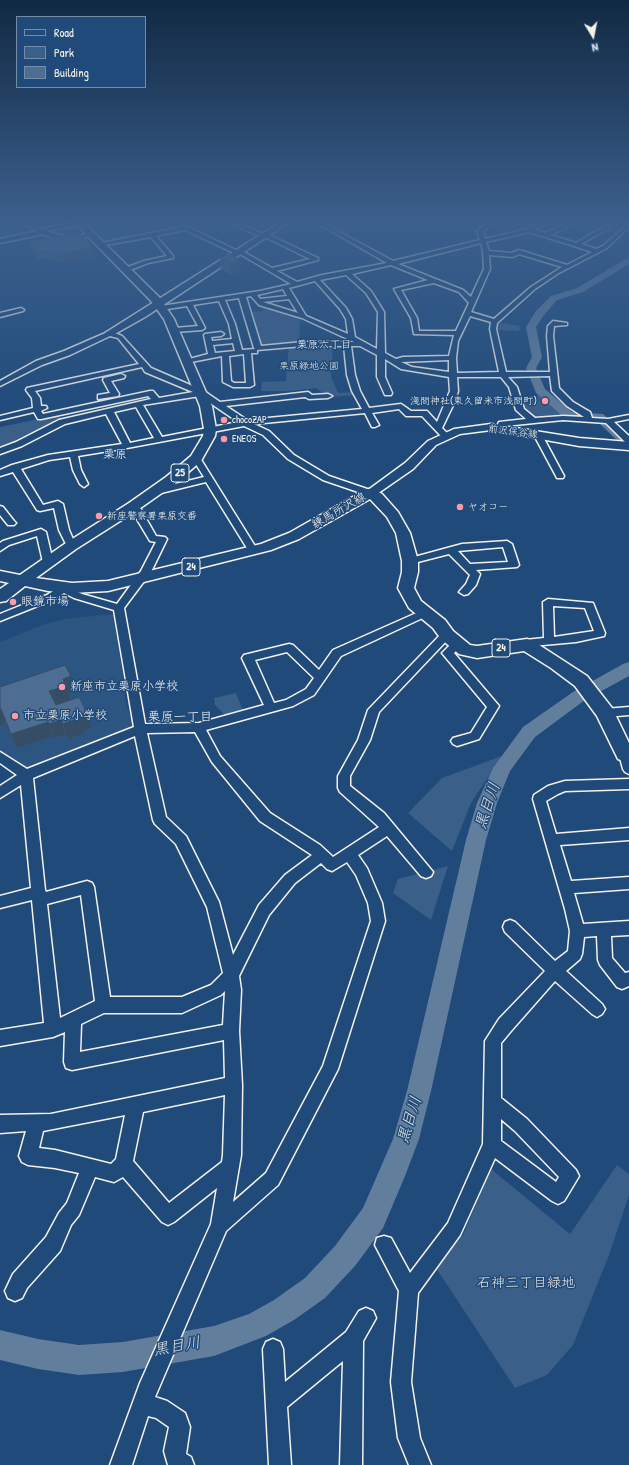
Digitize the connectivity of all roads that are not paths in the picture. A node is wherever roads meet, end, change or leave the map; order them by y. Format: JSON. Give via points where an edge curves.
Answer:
{"nodes":[{"id":1,"x":146,"y":291,"type":"edge"},
{"id":2,"x":181,"y":291,"type":"edge"},
{"id":3,"x":264,"y":291,"type":"edge"},
{"id":4,"x":288,"y":291,"type":"edge"},
{"id":5,"x":328,"y":291,"type":"edge"},
{"id":6,"x":368,"y":291,"type":"edge"},
{"id":7,"x":398,"y":291,"type":"edge"},
{"id":8,"x":460,"y":291,"type":"edge"},
{"id":9,"x":478,"y":291,"type":"edge"},
{"id":10,"x":527,"y":291,"type":"edge"},
{"id":11,"x":252,"y":294,"type":"junction"},
{"id":12,"x":242,"y":296,"type":"junction"},
{"id":13,"x":291,"y":297,"type":"junction"},
{"id":14,"x":222,"y":299,"type":"junction"},
{"id":15,"x":257,"y":301,"type":"junction"},
{"id":16,"x":473,"y":303,"type":"junction"},
{"id":17,"x":189,"y":304,"type":"junction"},
{"id":18,"x":160,"y":306,"type":"junction"},
{"id":19,"x":22,"y":310,"type":"dead end"},
{"id":20,"x":468,"y":313,"type":"junction"},
{"id":21,"x":0,"y":315,"type":"edge"},
{"id":22,"x":304,"y":318,"type":"junction"},
{"id":23,"x":494,"y":321,"type":"junction"},
{"id":24,"x":242,"y":323,"type":"junction"},
{"id":25,"x":565,"y":324,"type":"dead end"},
{"id":26,"x":175,"y":330,"type":"junction"},
{"id":27,"x":110,"y":333,"type":"junction"},
{"id":28,"x":457,"y":333,"type":"junction"},
{"id":29,"x":220,"y":334,"type":"dead end"},
{"id":30,"x":236,"y":341,"type":"junction"},
{"id":31,"x":350,"y":341,"type":"junction"},
{"id":32,"x":209,"y":343,"type":"junction"},
{"id":33,"x":258,"y":348,"type":"junction"},
{"id":34,"x":243,"y":352,"type":"junction"},
{"id":35,"x":380,"y":353,"type":"junction"},
{"id":36,"x":225,"y":354,"type":"junction"},
{"id":37,"x":212,"y":355,"type":"junction"},
{"id":38,"x":452,"y":358,"type":"junction"},
{"id":39,"x":186,"y":361,"type":"junction"},
{"id":40,"x":396,"y":362,"type":"junction"},
{"id":41,"x":145,"y":368,"type":"junction"},
{"id":42,"x":503,"y":374,"type":"junction"},
{"id":43,"x":553,"y":374,"type":"junction"},
{"id":44,"x":452,"y":375,"type":"junction"},
{"id":45,"x":0,"y":384,"type":"edge"},
{"id":46,"x":201,"y":393,"type":"junction"},
{"id":47,"x":388,"y":393,"type":"dead end"},
{"id":48,"x":328,"y":396,"type":"dead end"},
{"id":49,"x":156,"y":400,"type":"junction"},
{"id":50,"x":138,"y":404,"type":"junction"},
{"id":51,"x":218,"y":405,"type":"junction"},
{"id":52,"x":37,"y":410,"type":"junction"},
{"id":53,"x":110,"y":411,"type":"junction"},
{"id":54,"x":366,"y":411,"type":"junction"},
{"id":55,"x":629,"y":417,"type":"edge"},
{"id":56,"x":0,"y":418,"type":"edge"},
{"id":57,"x":590,"y":418,"type":"junction"},
{"id":58,"x":607,"y":420,"type":"junction"},
{"id":59,"x":534,"y":422,"type":"junction"},
{"id":60,"x":245,"y":423,"type":"junction"},
{"id":61,"x":375,"y":425,"type":"dead end"},
{"id":62,"x":500,"y":428,"type":"junction"},
{"id":63,"x":210,"y":429,"type":"junction"},
{"id":64,"x":442,"y":432,"type":"junction"},
{"id":65,"x":538,"y":434,"type":"junction"},
{"id":66,"x":159,"y":439,"type":"junction"},
{"id":67,"x":629,"y":441,"type":"edge"},
{"id":68,"x":127,"y":446,"type":"junction"},
{"id":69,"x":629,"y":446,"type":"edge"},
{"id":70,"x":0,"y":451,"type":"edge"},
{"id":71,"x":72,"y":454,"type":"junction"},
{"id":72,"x":196,"y":458,"type":"junction"},
{"id":73,"x":15,"y":467,"type":"junction"},
{"id":74,"x":0,"y":473,"type":"edge"},
{"id":75,"x":560,"y":476,"type":"dead end"},
{"id":76,"x":208,"y":479,"type":"junction"},
{"id":77,"x":84,"y":484,"type":"dead end"},
{"id":78,"x":153,"y":492,"type":"junction"},
{"id":79,"x":370,"y":493,"type":"junction"},
{"id":80,"x":134,"y":506,"type":"junction"},
{"id":81,"x":0,"y":509,"type":"edge"},
{"id":82,"x":11,"y":523,"type":"dead end"},
{"id":83,"x":71,"y":546,"type":"junction"},
{"id":84,"x":0,"y":548,"type":"edge"},
{"id":85,"x":451,"y":550,"type":"junction"},
{"id":86,"x":253,"y":551,"type":"junction"},
{"id":87,"x":410,"y":561,"type":"junction"},
{"id":88,"x":48,"y":562,"type":"junction"},
{"id":89,"x":468,"y":567,"type":"junction"},
{"id":90,"x":0,"y":576,"type":"edge"},
{"id":91,"x":140,"y":579,"type":"junction"},
{"id":92,"x":22,"y":581,"type":"junction"},
{"id":93,"x":63,"y":588,"type":"junction"},
{"id":94,"x":464,"y":592,"type":"dead end"},
{"id":95,"x":0,"y":597,"type":"edge"},
{"id":96,"x":119,"y":608,"type":"junction"},
{"id":97,"x":425,"y":613,"type":"junction"},
{"id":98,"x":0,"y":618,"type":"edge"},
{"id":99,"x":452,"y":640,"type":"junction"},
{"id":100,"x":549,"y":641,"type":"junction"},
{"id":101,"x":527,"y":645,"type":"junction"},
{"id":102,"x":320,"y":677,"type":"junction"},
{"id":103,"x":271,"y":708,"type":"junction"},
{"id":104,"x":601,"y":708,"type":"junction"},
{"id":105,"x":629,"y":711,"type":"edge"},
{"id":106,"x":200,"y":727,"type":"junction"},
{"id":107,"x":140,"y":729,"type":"junction"},
{"id":108,"x":457,"y":741,"type":"dead end"},
{"id":109,"x":0,"y":757,"type":"edge"},
{"id":110,"x":628,"y":759,"type":"edge"},
{"id":111,"x":26,"y":775,"type":"junction"},
{"id":112,"x":629,"y":784,"type":"edge"},
{"id":113,"x":0,"y":793,"type":"edge"},
{"id":114,"x":388,"y":828,"type":"junction"},
{"id":115,"x":629,"y":834,"type":"edge"},
{"id":116,"x":551,"y":840,"type":"junction"},
{"id":117,"x":349,"y":854,"type":"junction"},
{"id":118,"x":322,"y":855,"type":"junction"},
{"id":119,"x":426,"y":872,"type":"dead end"},
{"id":120,"x":629,"y":883,"type":"edge"},
{"id":121,"x":565,"y":888,"type":"junction"},
{"id":122,"x":39,"y":896,"type":"junction"},
{"id":123,"x":0,"y":902,"type":"edge"},
{"id":124,"x":510,"y":927,"type":"dead end"},
{"id":125,"x":629,"y":928,"type":"edge"},
{"id":126,"x":604,"y":930,"type":"junction"},
{"id":127,"x":577,"y":931,"type":"junction"},
{"id":128,"x":556,"y":971,"type":"junction"},
{"id":129,"x":230,"y":975,"type":"junction"},
{"id":130,"x":629,"y":979,"type":"edge"},
{"id":131,"x":103,"y":1005,"type":"junction"},
{"id":132,"x":597,"y":1008,"type":"dead end"},
{"id":133,"x":73,"y":1020,"type":"junction"},
{"id":134,"x":53,"y":1029,"type":"junction"},
{"id":135,"x":231,"y":1031,"type":"junction"},
{"id":136,"x":0,"y":1038,"type":"edge"},
{"id":137,"x":234,"y":1085,"type":"junction"},
{"id":138,"x":493,"y":1102,"type":"junction"},
{"id":139,"x":136,"y":1105,"type":"junction"},
{"id":140,"x":37,"y":1123,"type":"junction"},
{"id":141,"x":0,"y":1124,"type":"edge"},
{"id":142,"x":492,"y":1145,"type":"junction"},
{"id":143,"x":124,"y":1164,"type":"junction"},
{"id":144,"x":90,"y":1167,"type":"junction"},
{"id":145,"x":229,"y":1167,"type":"junction"},
{"id":146,"x":220,"y":1225,"type":"junction"},
{"id":147,"x":384,"y":1246,"type":"dead end"},
{"id":148,"x":409,"y":1290,"type":"junction"},
{"id":149,"x":15,"y":1291,"type":"dead end"},
{"id":150,"x":366,"y":1318,"type":"dead end"},
{"id":151,"x":353,"y":1339,"type":"junction"},
{"id":152,"x":273,"y":1349,"type":"dead end"},
{"id":153,"x":144,"y":1398,"type":"junction"},
{"id":154,"x":276,"y":1403,"type":"junction"},
{"id":155,"x":121,"y":1465,"type":"edge"},
{"id":156,"x":183,"y":1465,"type":"edge"},
{"id":157,"x":280,"y":1465,"type":"edge"},
{"id":158,"x":351,"y":1465,"type":"edge"},
{"id":159,"x":420,"y":1465,"type":"edge"}],
"edges":[{"from":1,"to":18,"type":"main road"},
{"from":2,"to":18,"type":"street"},
{"from":3,"to":11,"type":"street"},
{"from":4,"to":13,"type":"street"},
{"from":5,"to":31,"type":"street","via":[[343,308],[349,319]]},
{"from":6,"to":35,"type":"street","via":[[381,312]]},
{"from":7,"to":28,"type":"street","via":[[414,318],[416,333]]},
{"from":8,"to":16,"type":"street"},
{"from":9,"to":16,"type":"street"},
{"from":10,"to":23,"type":"street"},
{"from":11,"to":12,"type":"street"},
{"from":11,"to":15,"type":"street"},
{"from":12,"to":14,"type":"street"},
{"from":12,"to":24,"type":"street"},
{"from":13,"to":15,"type":"street"},
{"from":13,"to":22,"type":"street"},
{"from":14,"to":17,"type":"street"},
{"from":14,"to":24,"type":"street"},
{"from":15,"to":22,"type":"street"},
{"from":16,"to":20,"type":"street"},
{"from":17,"to":18,"type":"street"},
{"from":17,"to":26,"type":"street","via":[[202,328]]},
{"from":18,"to":26,"type":"main road"},
{"from":18,"to":27,"type":"street"},
{"from":19,"to":21,"type":"street"},
{"from":20,"to":23,"type":"street"},
{"from":20,"to":28,"type":"street"},
{"from":22,"to":31,"type":"street"},
{"from":23,"to":42,"type":"street","via":[[493,329]]},
{"from":24,"to":30,"type":"street"},
{"from":24,"to":33,"type":"street"},
{"from":25,"to":43,"type":"street","via":[[553,322],[551,326]]},
{"from":26,"to":39,"type":"main road"},
{"from":27,"to":41,"type":"street","via":[[120,337]]},
{"from":27,"to":45,"type":"street","via":[[39,363]]},
{"from":28,"to":38,"type":"street"},
{"from":29,"to":32,"type":"street","via":[[207,335]]},
{"from":30,"to":32,"type":"street"},
{"from":30,"to":34,"type":"street"},
{"from":31,"to":33,"type":"street"},
{"from":31,"to":35,"type":"street"},
{"from":31,"to":54,"type":"street","via":[[351,375]]},
{"from":32,"to":37,"type":"street"},
{"from":33,"to":34,"type":"street","via":[[258,351]]},
{"from":34,"to":36,"type":"street"},
{"from":34,"to":36,"type":"street","via":[[250,385],[233,385],[227,382]]},
{"from":35,"to":40,"type":"street"},
{"from":35,"to":47,"type":"street","via":[[382,377]]},
{"from":36,"to":37,"type":"street"},
{"from":37,"to":39,"type":"street"},
{"from":38,"to":40,"type":"street","via":[[403,359]]},
{"from":38,"to":44,"type":"street"},
{"from":39,"to":46,"type":"main road"},
{"from":40,"to":44,"type":"street","via":[[412,369]]},
{"from":41,"to":46,"type":"street"},
{"from":41,"to":52,"type":"street","via":[[107,380],[115,394]]},
{"from":41,"to":52,"type":"street","via":[[30,390],[36,398]]},
{"from":42,"to":43,"type":"street"},
{"from":42,"to":44,"type":"street"},
{"from":42,"to":59,"type":"street","via":[[513,387],[520,410]]},
{"from":43,"to":57,"type":"street","via":[[557,392]]},
{"from":44,"to":64,"type":"street","via":[[454,391]]},
{"from":46,"to":49,"type":"street"},
{"from":46,"to":51,"type":"street"},
{"from":46,"to":63,"type":"main road"},
{"from":48,"to":51,"type":"street","via":[[309,398],[308,394]]},
{"from":49,"to":50,"type":"street"},
{"from":49,"to":52,"type":"street","via":[[150,393],[41,417]]},
{"from":50,"to":53,"type":"street"},
{"from":50,"to":66,"type":"street"},
{"from":51,"to":60,"type":"street"},
{"from":52,"to":56,"type":"street"},
{"from":53,"to":68,"type":"street"},
{"from":53,"to":70,"type":"street","via":[[62,422]]},
{"from":54,"to":60,"type":"street"},
{"from":54,"to":61,"type":"street"},
{"from":54,"to":64,"type":"street","via":[[401,406],[409,414],[424,413]]},
{"from":55,"to":58,"type":"street"},
{"from":57,"to":58,"type":"street"},
{"from":57,"to":59,"type":"street"},
{"from":58,"to":67,"type":"street"},
{"from":59,"to":62,"type":"street","via":[[502,424]]},
{"from":60,"to":63,"type":"street"},
{"from":60,"to":79,"type":"street","via":[[266,433],[291,456],[326,478]]},
{"from":62,"to":64,"type":"street","name":"前沢保谷線"},
{"from":62,"to":65,"type":"street","name":"前沢保谷線"},
{"from":63,"to":66,"type":"street"},
{"from":63,"to":72,"type":"main road","number":"25","via":[[206,443]]},
{"from":64,"to":79,"type":"street","name":"前沢保谷線","via":[[409,466]]},
{"from":65,"to":69,"type":"street","name":"前沢保谷線","via":[[579,442]]},
{"from":65,"to":75,"type":"street"},
{"from":66,"to":68,"type":"street"},
{"from":68,"to":71,"type":"street"},
{"from":71,"to":73,"type":"street"},
{"from":71,"to":77,"type":"street"},
{"from":72,"to":76,"type":"street"},
{"from":72,"to":78,"type":"main road","number":"25"},
{"from":73,"to":74,"type":"street"},
{"from":73,"to":83,"type":"street","via":[[40,508],[58,504]]},
{"from":76,"to":78,"type":"street"},
{"from":76,"to":86,"type":"street"},
{"from":78,"to":80,"type":"main road","number":"25"},
{"from":79,"to":86,"type":"main road","name":"練馬所沢線","number":"24","via":[[294,536]]},
{"from":79,"to":87,"type":"main road","name":"練馬所沢線","number":"24","via":[[393,515],[403,533]]},
{"from":80,"to":83,"type":"main road","number":"25"},
{"from":80,"to":91,"type":"street","via":[[153,539],[162,539]]},
{"from":81,"to":82,"type":"street"},
{"from":83,"to":88,"type":"main road","number":"25"},
{"from":84,"to":88,"type":"street","via":[[6,543],[41,532]]},
{"from":85,"to":87,"type":"street"},
{"from":85,"to":89,"type":"street"},
{"from":85,"to":89,"type":"street","via":[[507,544],[514,565]]},
{"from":86,"to":91,"type":"main road","name":"練馬所沢線","number":"24"},
{"from":87,"to":97,"type":"main road","name":"練馬所沢線","number":"24","via":[[406,588],[415,604]]},
{"from":88,"to":92,"type":"main road","number":"25"},
{"from":89,"to":94,"type":"street","via":[[475,574],[471,585]]},
{"from":90,"to":92,"type":"main road","name":"練馬所沢線","number":"24"},
{"from":91,"to":93,"type":"main road","name":"練馬所沢線","number":"24","via":[[97,587]]},
{"from":91,"to":96,"type":"street"},
{"from":92,"to":93,"type":"main road","name":"練馬所沢線","number":"24"},
{"from":92,"to":95,"type":"main road"},
{"from":93,"to":96,"type":"street","via":[[78,596]]},
{"from":93,"to":98,"type":"street","via":[[51,597]]},
{"from":96,"to":107,"type":"street"},
{"from":97,"to":99,"type":"main road","name":"練馬所沢線","number":"24","via":[[439,624]]},
{"from":97,"to":102,"type":"street","via":[[337,653]]},
{"from":99,"to":101,"type":"main road","name":"練馬所沢線","number":"24","via":[[465,650],[477,652]]},
{"from":99,"to":108,"type":"street","via":[[447,653],[493,706],[475,736]]},
{"from":99,"to":114,"type":"street","via":[[374,710],[364,740],[344,776],[344,788],[379,817]]},
{"from":100,"to":100,"type":"street","via":[[600,633],[589,605],[548,602]]},
{"from":100,"to":101,"type":"street"},
{"from":101,"to":104,"type":"main road","number":"24","via":[[581,682]]},
{"from":102,"to":103,"type":"street","via":[[310,692],[289,703]]},
{"from":102,"to":103,"type":"street","via":[[289,648],[248,658]]},
{"from":103,"to":106,"type":"street"},
{"from":104,"to":105,"type":"street"},
{"from":104,"to":110,"type":"main road","number":"24"},
{"from":106,"to":107,"type":"street"},
{"from":106,"to":118,"type":"street","via":[[216,759],[265,817]]},
{"from":107,"to":111,"type":"street"},
{"from":107,"to":129,"type":"street","via":[[160,820],[181,840],[214,906]]},
{"from":109,"to":111,"type":"street"},
{"from":111,"to":113,"type":"street"},
{"from":111,"to":122,"type":"street"},
{"from":112,"to":116,"type":"street","via":[[564,786],[539,799]]},
{"from":114,"to":117,"type":"street"},
{"from":114,"to":119,"type":"street"},
{"from":115,"to":116,"type":"street"},
{"from":116,"to":121,"type":"street"},
{"from":117,"to":118,"type":"street","via":[[332,865]]},
{"from":117,"to":146,"type":"street","via":[[362,872],[375,903],[378,921],[330,1070],[272,1179]]},
{"from":118,"to":129,"type":"street","via":[[290,879],[264,910]]},
{"from":120,"to":121,"type":"street"},
{"from":121,"to":127,"type":"street"},
{"from":122,"to":123,"type":"street"},
{"from":122,"to":131,"type":"street","via":[[87,887]]},
{"from":122,"to":134,"type":"street"},
{"from":124,"to":128,"type":"street"},
{"from":125,"to":126,"type":"street"},
{"from":126,"to":127,"type":"street"},
{"from":126,"to":130,"type":"street","via":[[605,960],[622,982]]},
{"from":127,"to":128,"type":"street","via":[[575,954]]},
{"from":128,"to":132,"type":"street"},
{"from":128,"to":138,"type":"street","via":[[505,1025],[493,1042]]},
{"from":129,"to":131,"type":"street","via":[[216,990],[182,1005]]},
{"from":129,"to":135,"type":"street","via":[[233,990]]},
{"from":131,"to":133,"type":"street"},
{"from":133,"to":134,"type":"street"},
{"from":133,"to":135,"type":"street","via":[[72,1062]]},
{"from":134,"to":136,"type":"street"},
{"from":135,"to":137,"type":"street"},
{"from":137,"to":139,"type":"street"},
{"from":137,"to":145,"type":"street","via":[[232,1155]]},
{"from":138,"to":142,"type":"street"},
{"from":138,"to":142,"type":"street","via":[[521,1125],[570,1176],[558,1195]]},
{"from":139,"to":140,"type":"street"},
{"from":139,"to":143,"type":"street"},
{"from":140,"to":141,"type":"street"},
{"from":140,"to":144,"type":"street","via":[[28,1156]]},
{"from":142,"to":148,"type":"street","via":[[454,1229]]},
{"from":143,"to":144,"type":"street","via":[[114,1173]]},
{"from":143,"to":145,"type":"street","via":[[168,1216]]},
{"from":144,"to":149,"type":"street","via":[[73,1209],[52,1244],[20,1281]]},
{"from":145,"to":146,"type":"street"},
{"from":146,"to":153,"type":"street"},
{"from":147,"to":148,"type":"street"},
{"from":148,"to":159,"type":"street","via":[[401,1382],[410,1438]]},
{"from":150,"to":151,"type":"street"},
{"from":151,"to":154,"type":"street"},
{"from":151,"to":158,"type":"street"},
{"from":152,"to":154,"type":"street"},
{"from":153,"to":155,"type":"street"},
{"from":153,"to":156,"type":"street","via":[[178,1420],[180,1427],[175,1451],[176,1459]]},
{"from":154,"to":157,"type":"street"}]}
